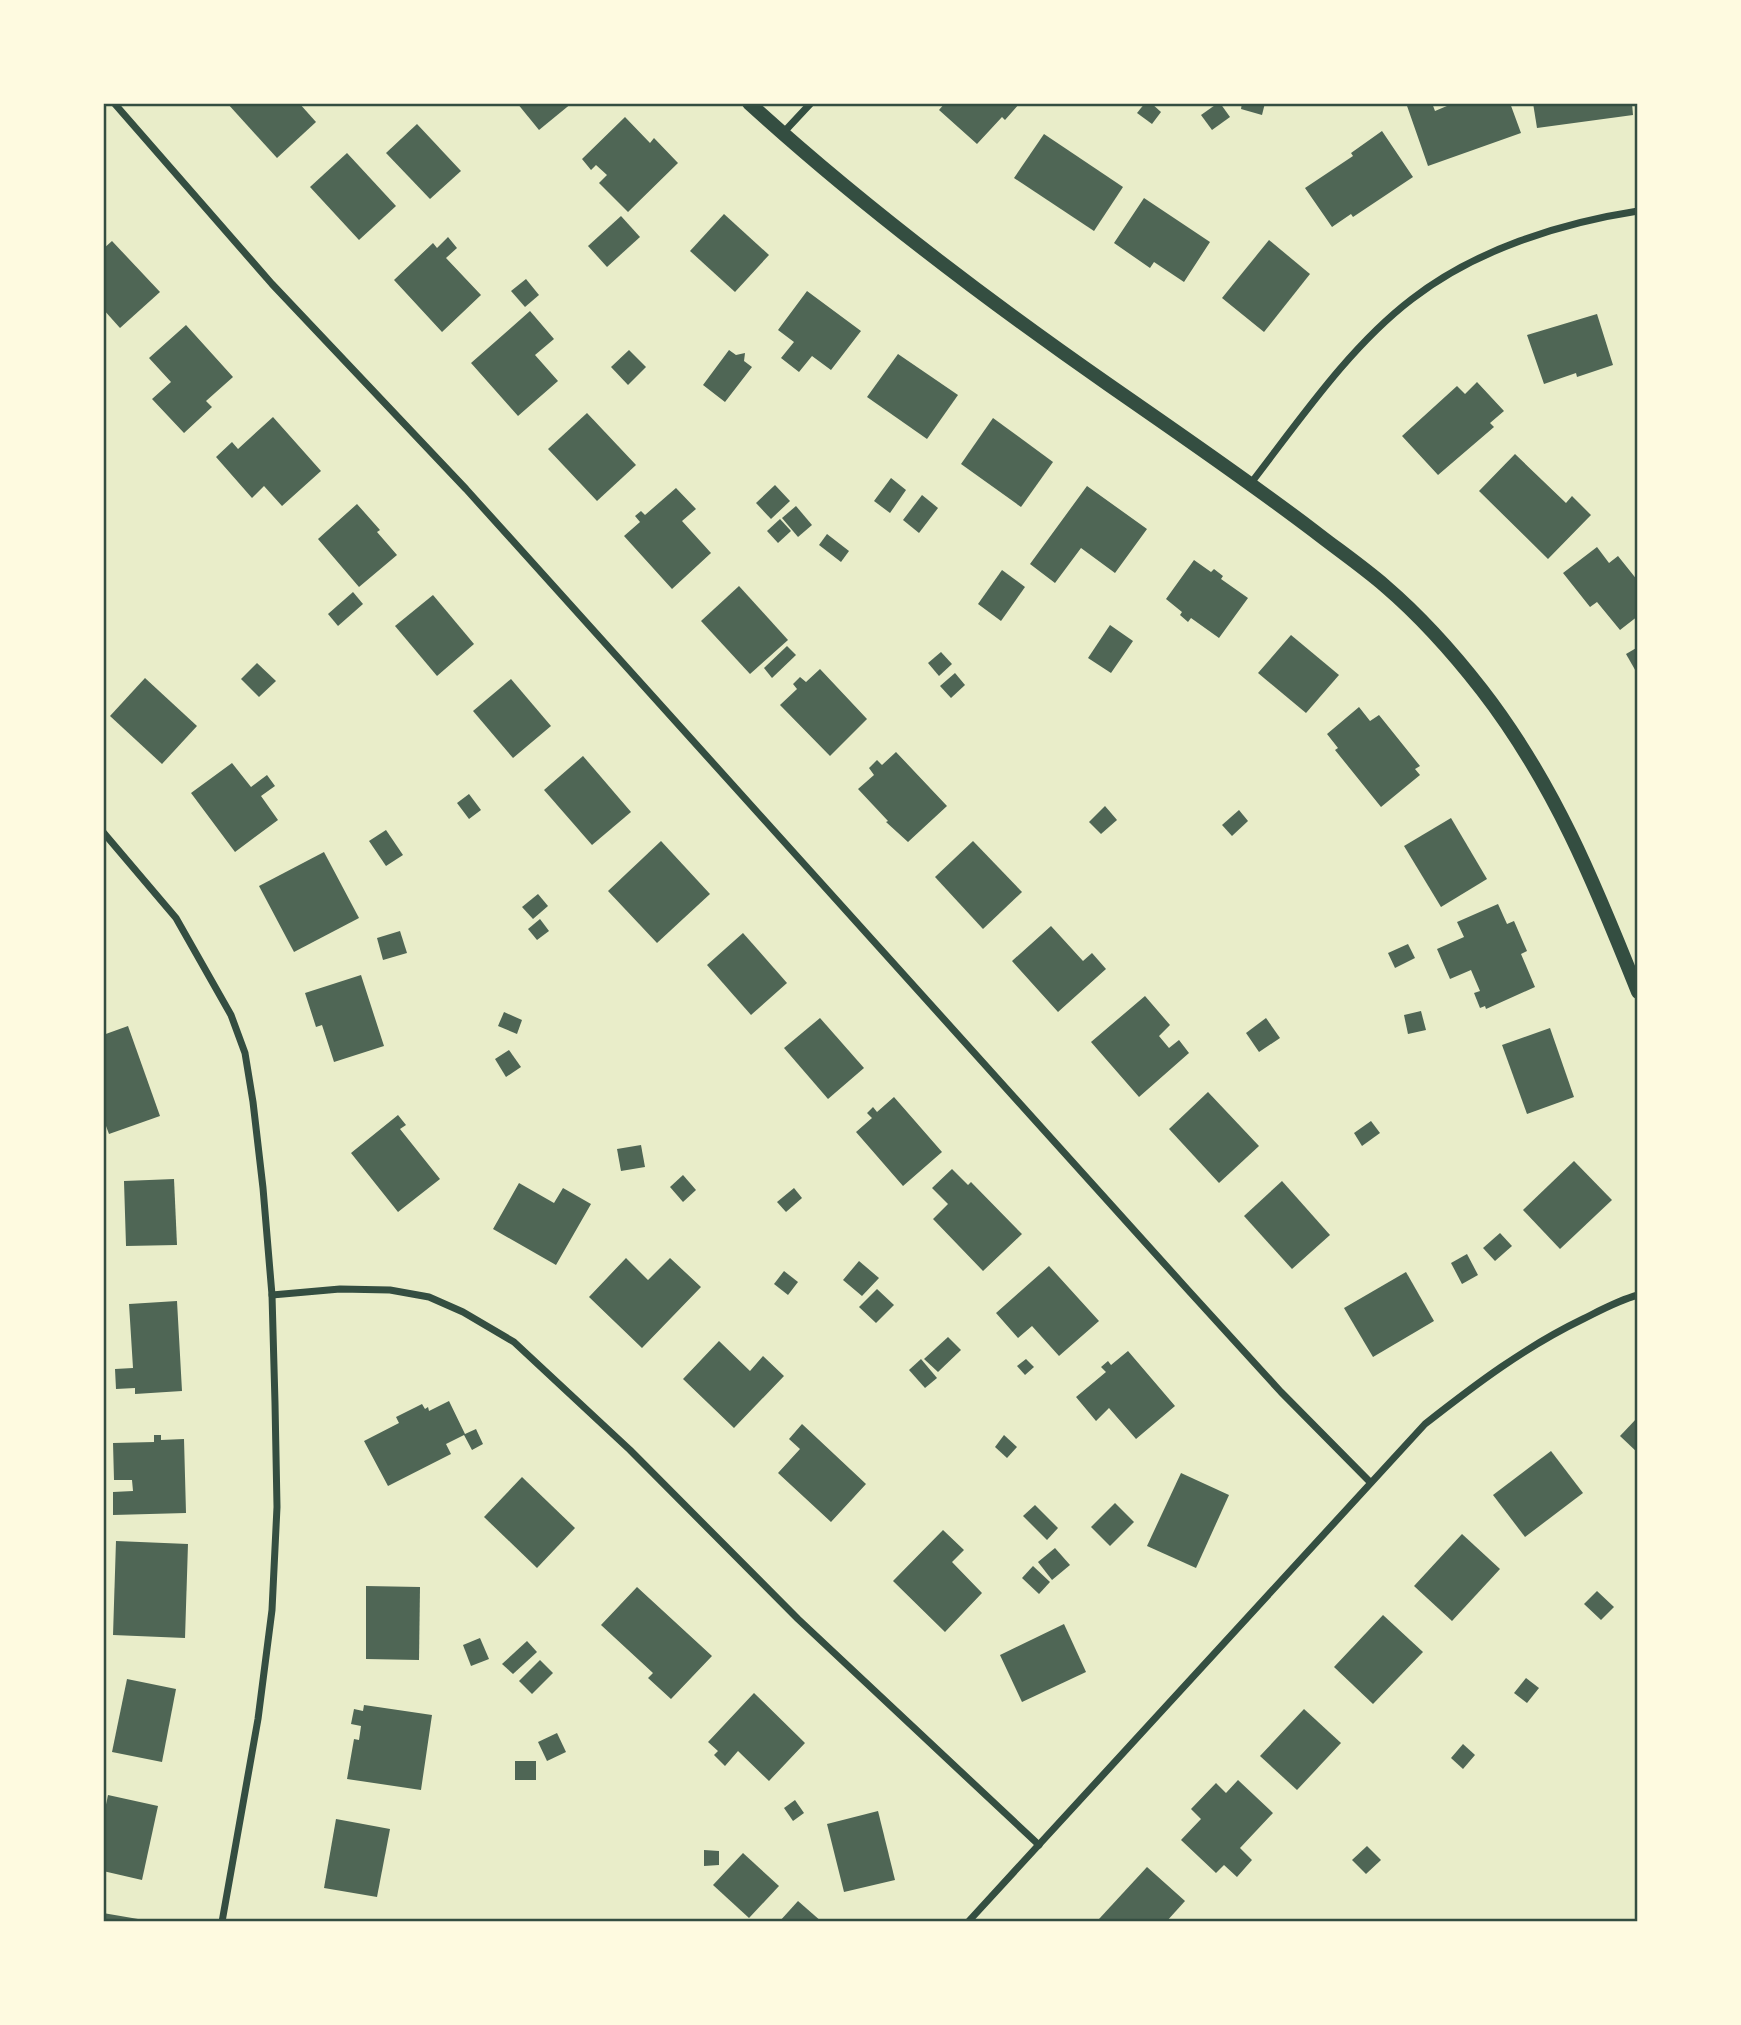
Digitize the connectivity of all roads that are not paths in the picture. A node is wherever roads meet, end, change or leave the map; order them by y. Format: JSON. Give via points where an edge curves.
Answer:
{"nodes":[{"id":1,"x":114,"y":103,"type":"edge"},
{"id":2,"x":749,"y":103,"type":"edge"},
{"id":3,"x":811,"y":103,"type":"edge"},
{"id":4,"x":782,"y":134,"type":"junction"},
{"id":5,"x":1638,"y":211,"type":"edge"},
{"id":6,"x":1251,"y":483,"type":"junction"},
{"id":7,"x":103,"y":832,"type":"edge"},
{"id":8,"x":1638,"y":992,"type":"edge"},
{"id":9,"x":272,"y":1295,"type":"junction"},
{"id":10,"x":1638,"y":1295,"type":"edge"},
{"id":11,"x":1370,"y":1482,"type":"junction"},
{"id":12,"x":1039,"y":1845,"type":"junction"},
{"id":13,"x":222,"y":1922,"type":"edge"},
{"id":14,"x":968,"y":1922,"type":"edge"}],
"edges":[{"from":1,"to":11,"type":"street","via":[[272,284],[466,489],[1188,1290]]},
{"from":2,"to":4,"type":"main road"},
{"from":3,"to":4,"type":"street"},
{"from":4,"to":6,"type":"main road","via":[[985,297]]},
{"from":5,"to":6,"type":"street","via":[[1533,237],[1446,275],[1410,300],[1330,382]]},
{"from":6,"to":8,"type":"main road","via":[[1386,587],[1480,688],[1523,747],[1562,814]]},
{"from":7,"to":9,"type":"street","via":[[176,918],[231,1015],[245,1053]]},
{"from":9,"to":12,"type":"street","via":[[340,1289],[429,1297],[514,1342],[630,1450],[798,1619]]},
{"from":9,"to":13,"type":"street","via":[[277,1507],[272,1609],[258,1719]]},
{"from":10,"to":11,"type":"street","via":[[1547,1338],[1479,1381],[1425,1424]]},
{"from":11,"to":12,"type":"street"},
{"from":12,"to":14,"type":"street"}]}
